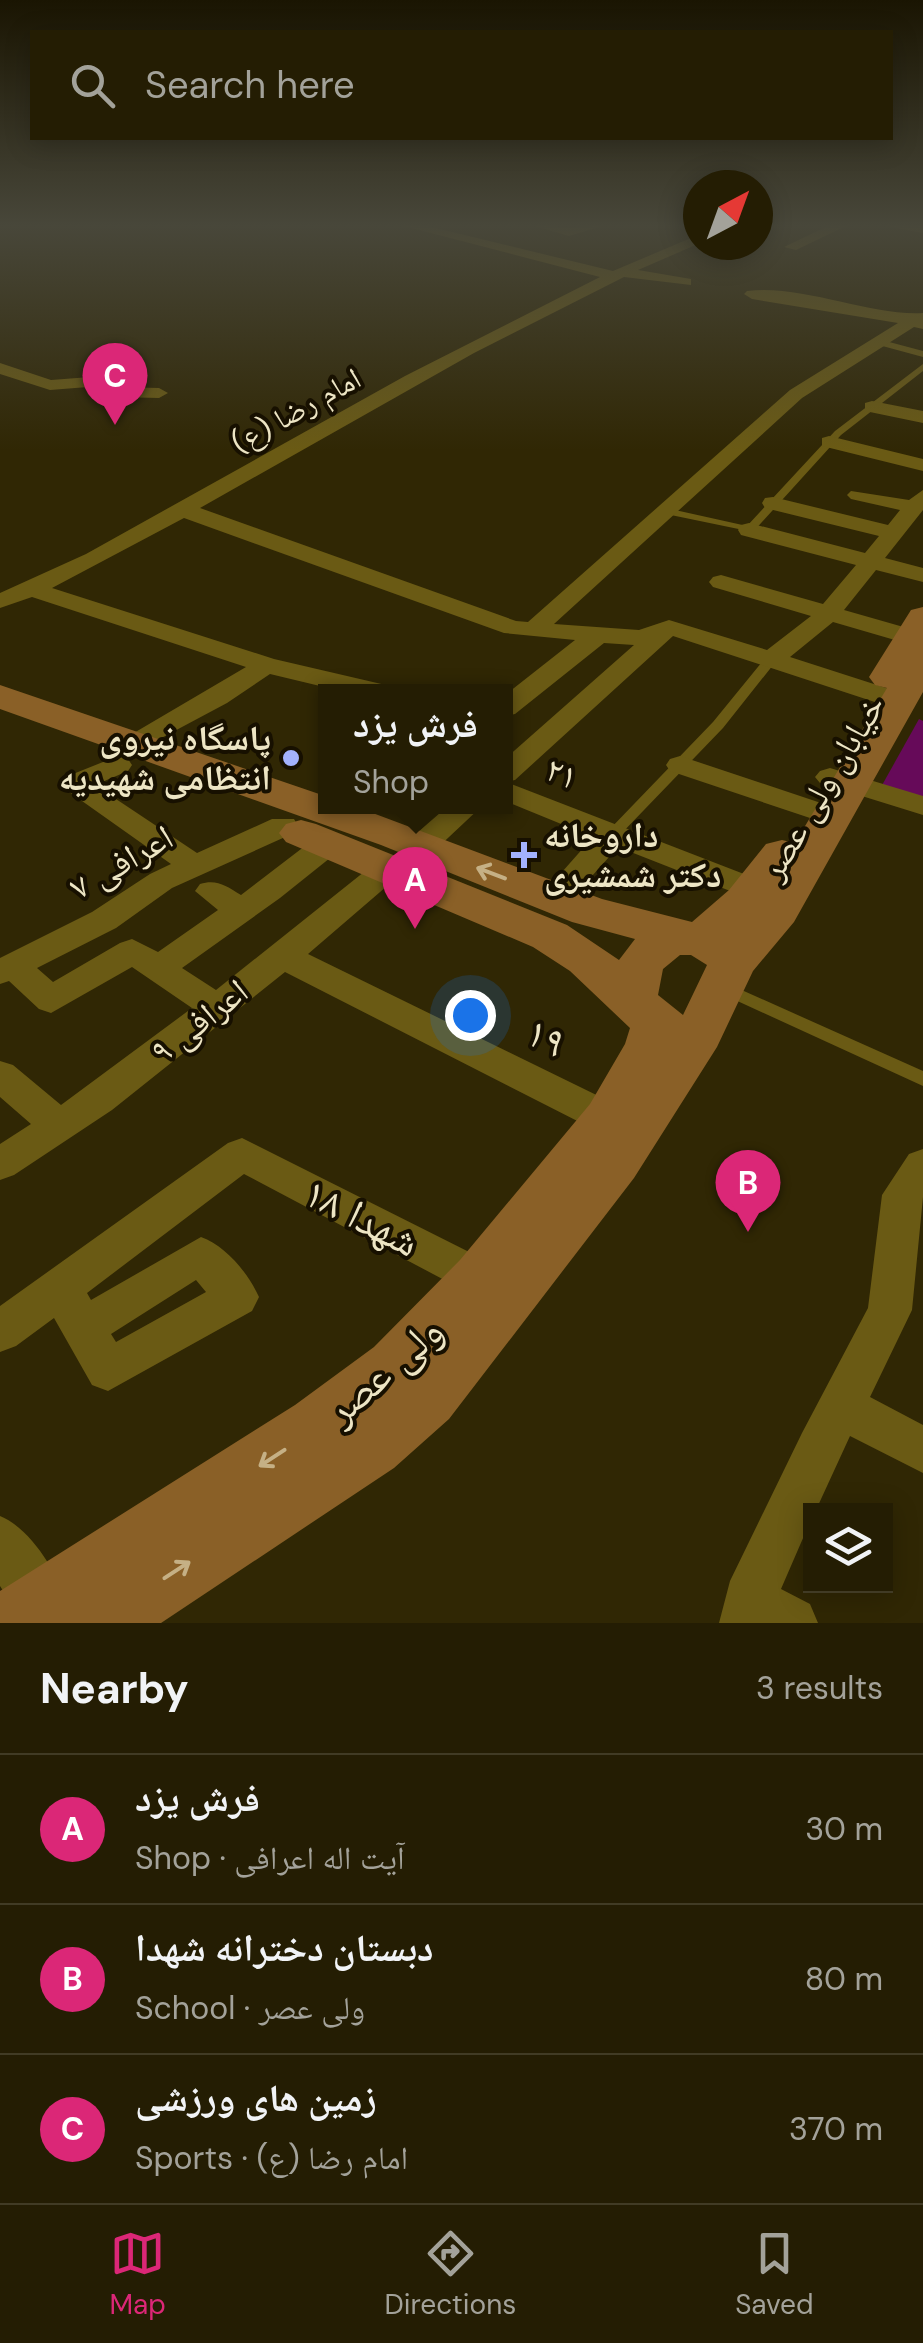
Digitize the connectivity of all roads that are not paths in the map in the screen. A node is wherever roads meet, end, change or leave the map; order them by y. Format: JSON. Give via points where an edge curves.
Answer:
{"nodes":[{"id":1,"x":562,"y":300,"type":"edge"},
{"id":2,"x":794,"y":300,"type":"edge"},
{"id":3,"x":919,"y":320,"type":"edge"},
{"id":4,"x":878,"y":342,"type":"junction"},
{"id":5,"x":923,"y":354,"type":"edge"},
{"id":6,"x":923,"y":367,"type":"edge"},
{"id":7,"x":0,"y":368,"type":"edge"},
{"id":8,"x":159,"y":394,"type":"dead end"},
{"id":9,"x":872,"y":407,"type":"junction"},
{"id":10,"x":923,"y":418,"type":"edge"},
{"id":11,"x":828,"y":442,"type":"junction"},
{"id":12,"x":923,"y":465,"type":"edge"},
{"id":13,"x":858,"y":496,"type":"dead end"},
{"id":14,"x":918,"y":502,"type":"edge"},
{"id":15,"x":774,"y":503,"type":"junction"},
{"id":16,"x":182,"y":509,"type":"junction"},
{"id":17,"x":666,"y":511,"type":"junction"},
{"id":18,"x":749,"y":530,"type":"junction"},
{"id":19,"x":892,"y":534,"type":"junction"},
{"id":20,"x":870,"y":562,"type":"junction"},
{"id":21,"x":923,"y":575,"type":"edge"},
{"id":22,"x":721,"y":582,"type":"dead end"},
{"id":23,"x":0,"y":583,"type":"edge"},
{"id":24,"x":34,"y":588,"type":"junction"},
{"id":25,"x":0,"y":601,"type":"edge"},
{"id":26,"x":828,"y":615,"type":"junction"},
{"id":27,"x":669,"y":627,"type":"junction"},
{"id":28,"x":533,"y":630,"type":"junction"},
{"id":29,"x":598,"y":635,"type":"junction"},
{"id":30,"x":919,"y":638,"type":"edge"},
{"id":31,"x":771,"y":660,"type":"junction"},
{"id":32,"x":266,"y":665,"type":"junction"},
{"id":33,"x":347,"y":684,"type":"edge"},
{"id":34,"x":0,"y":696,"type":"edge"},
{"id":35,"x":888,"y":698,"type":"junction"},
{"id":36,"x":513,"y":701,"type":"edge"},
{"id":37,"x":513,"y":703,"type":"edge"},
{"id":38,"x":571,"y":715,"type":"junction"},
{"id":39,"x":0,"y":724,"type":"edge"},
{"id":40,"x":128,"y":754,"type":"junction"},
{"id":41,"x":680,"y":764,"type":"junction"},
{"id":42,"x":513,"y":767,"type":"edge"},
{"id":43,"x":831,"y":790,"type":"junction"},
{"id":44,"x":513,"y":794,"type":"edge"},
{"id":45,"x":923,"y":806,"type":"edge"},
{"id":46,"x":318,"y":813,"type":"edge"},
{"id":47,"x":322,"y":814,"type":"edge"},
{"id":48,"x":458,"y":814,"type":"edge"},
{"id":49,"x":354,"y":824,"type":"edge"},
{"id":50,"x":283,"y":826,"type":"junction"},
{"id":51,"x":613,"y":834,"type":"junction"},
{"id":52,"x":405,"y":857,"type":"junction"},
{"id":53,"x":203,"y":878,"type":"junction"},
{"id":54,"x":759,"y":891,"type":"junction"},
{"id":55,"x":241,"y":910,"type":"junction"},
{"id":56,"x":570,"y":918,"type":"junction"},
{"id":57,"x":104,"y":920,"type":"junction"},
{"id":58,"x":282,"y":956,"type":"junction"},
{"id":59,"x":145,"y":960,"type":"junction"},
{"id":60,"x":6,"y":969,"type":"edge"},
{"id":61,"x":689,"y":983,"type":"junction"},
{"id":62,"x":215,"y":1007,"type":"junction"},
{"id":63,"x":0,"y":1075,"type":"edge"},
{"id":64,"x":923,"y":1079,"type":"edge"},
{"id":65,"x":609,"y":1119,"type":"junction"},
{"id":66,"x":59,"y":1126,"type":"junction"},
{"id":67,"x":0,"y":1164,"type":"edge"},
{"id":68,"x":923,"y":1165,"type":"edge"},
{"id":69,"x":482,"y":1279,"type":"junction"},
{"id":70,"x":60,"y":1288,"type":"junction"},
{"id":71,"x":84,"y":1328,"type":"dead end"},
{"id":72,"x":0,"y":1332,"type":"edge"},
{"id":73,"x":841,"y":1406,"type":"junction"},
{"id":74,"x":923,"y":1450,"type":"edge"},
{"id":75,"x":0,"y":1542,"type":"edge"},
{"id":76,"x":762,"y":1615,"type":"edge"},
{"id":77,"x":52,"y":1617,"type":"edge"}],
"edges":[{"from":1,"to":16,"type":"street","name":"امام رضا (ع)"},
{"from":2,"to":3,"type":"street"},
{"from":3,"to":4,"type":"street"},
{"from":4,"to":5,"type":"lane"},
{"from":4,"to":17,"type":"street","via":[[796,394]]},
{"from":6,"to":9,"type":"lane"},
{"from":7,"to":8,"type":"street","via":[[50,385],[90,382],[117,392]]},
{"from":9,"to":10,"type":"street"},
{"from":9,"to":11,"type":"lane"},
{"from":11,"to":12,"type":"street"},
{"from":11,"to":15,"type":"lane"},
{"from":13,"to":14,"type":"street"},
{"from":14,"to":19,"type":"street"},
{"from":15,"to":18,"type":"lane"},
{"from":15,"to":19,"type":"street"},
{"from":16,"to":24,"type":"street","name":"امام رضا (ع)"},
{"from":16,"to":28,"type":"street"},
{"from":17,"to":18,"type":"lane"},
{"from":17,"to":28,"type":"street"},
{"from":18,"to":20,"type":"street"},
{"from":19,"to":20,"type":"street"},
{"from":20,"to":21,"type":"street"},
{"from":20,"to":26,"type":"street"},
{"from":22,"to":26,"type":"street"},
{"from":23,"to":24,"type":"street"},
{"from":24,"to":25,"type":"street","name":"امام رضا (ع)"},
{"from":24,"to":32,"type":"street"},
{"from":26,"to":30,"type":"street"},
{"from":26,"to":31,"type":"street"},
{"from":27,"to":29,"type":"street","via":[[642,638]]},
{"from":27,"to":31,"type":"street"},
{"from":27,"to":38,"type":"street"},
{"from":28,"to":29,"type":"street"},
{"from":29,"to":36,"type":"street"},
{"from":30,"to":35,"type":"main road","name":"خیابان ولی عصر"},
{"from":31,"to":35,"type":"street"},
{"from":31,"to":41,"type":"lane"},
{"from":32,"to":33,"type":"street"},
{"from":32,"to":40,"type":"street"},
{"from":34,"to":40,"type":"main road"},
{"from":35,"to":43,"type":"main road","name":"خیابان ولی عصر"},
{"from":37,"to":38,"type":"street"},
{"from":38,"to":42,"type":"street"},
{"from":39,"to":40,"type":"main road"},
{"from":40,"to":46,"type":"main road"},
{"from":40,"to":50,"type":"main road"},
{"from":40,"to":53,"type":"street","via":[[73,784]]},
{"from":41,"to":43,"type":"street"},
{"from":41,"to":51,"type":"lane"},
{"from":43,"to":45,"type":"street"},
{"from":43,"to":54,"type":"main road","name":"خیابان ولی عصر"},
{"from":43,"to":61,"type":"main road","name":"خیابان ولی عصر","via":[[771,922]]},
{"from":44,"to":51,"type":"street","name":"۲۱"},
{"from":47,"to":49,"type":"main road"},
{"from":48,"to":52,"type":"street","name":"اعرافی ۹"},
{"from":49,"to":50,"type":"main road"},
{"from":49,"to":52,"type":"main road"},
{"from":49,"to":55,"type":"street"},
{"from":50,"to":53,"type":"street","name":"اعرافی ۷"},
{"from":51,"to":54,"type":"street","name":"۲۱"},
{"from":51,"to":56,"type":"street"},
{"from":52,"to":56,"type":"main road"},
{"from":52,"to":58,"type":"street","name":"اعرافی ۹"},
{"from":53,"to":55,"type":"street"},
{"from":53,"to":57,"type":"street","name":"اعرافی ۷","via":[[161,881]]},
{"from":54,"to":61,"type":"main road","name":"خیابان ولی عصر"},
{"from":55,"to":59,"type":"street"},
{"from":56,"to":61,"type":"main road"},
{"from":56,"to":61,"type":"main road"},
{"from":57,"to":59,"type":"street"},
{"from":57,"to":60,"type":"street","name":"اعرافی ۷"},
{"from":58,"to":62,"type":"street","name":"اعرافی ۹"},
{"from":58,"to":65,"type":"street","name":"۱۹"},
{"from":59,"to":60,"type":"street","via":[[50,1000]]},
{"from":59,"to":62,"type":"street"},
{"from":61,"to":64,"type":"lane"},
{"from":61,"to":65,"type":"main road","name":"ولی عصر"},
{"from":77,"to":61,"type":"main road","name":"ولی عصر","one_way":true,"via":[[370,1446],[426,1397],[614,1162]]},
{"from":62,"to":66,"type":"street","name":"اعرافی ۹"},
{"from":63,"to":66,"type":"street"},
{"from":65,"to":69,"type":"main road","name":"ولی عصر"},
{"from":66,"to":67,"type":"street","name":"اعرافی ۹"},
{"from":68,"to":73,"type":"street","via":[[902,1195],[890,1310]]},
{"from":69,"to":70,"type":"street","name":"شهدا ۱۸","via":[[242,1154]]},
{"from":69,"to":77,"type":"main road","name":"ولی عصر","one_way":true,"via":[[397,1368]]},
{"from":70,"to":71,"type":"street"},
{"from":70,"to":72,"type":"street"},
{"from":73,"to":74,"type":"street"},
{"from":73,"to":76,"type":"street"},
{"from":75,"to":77,"type":"street"}]}
